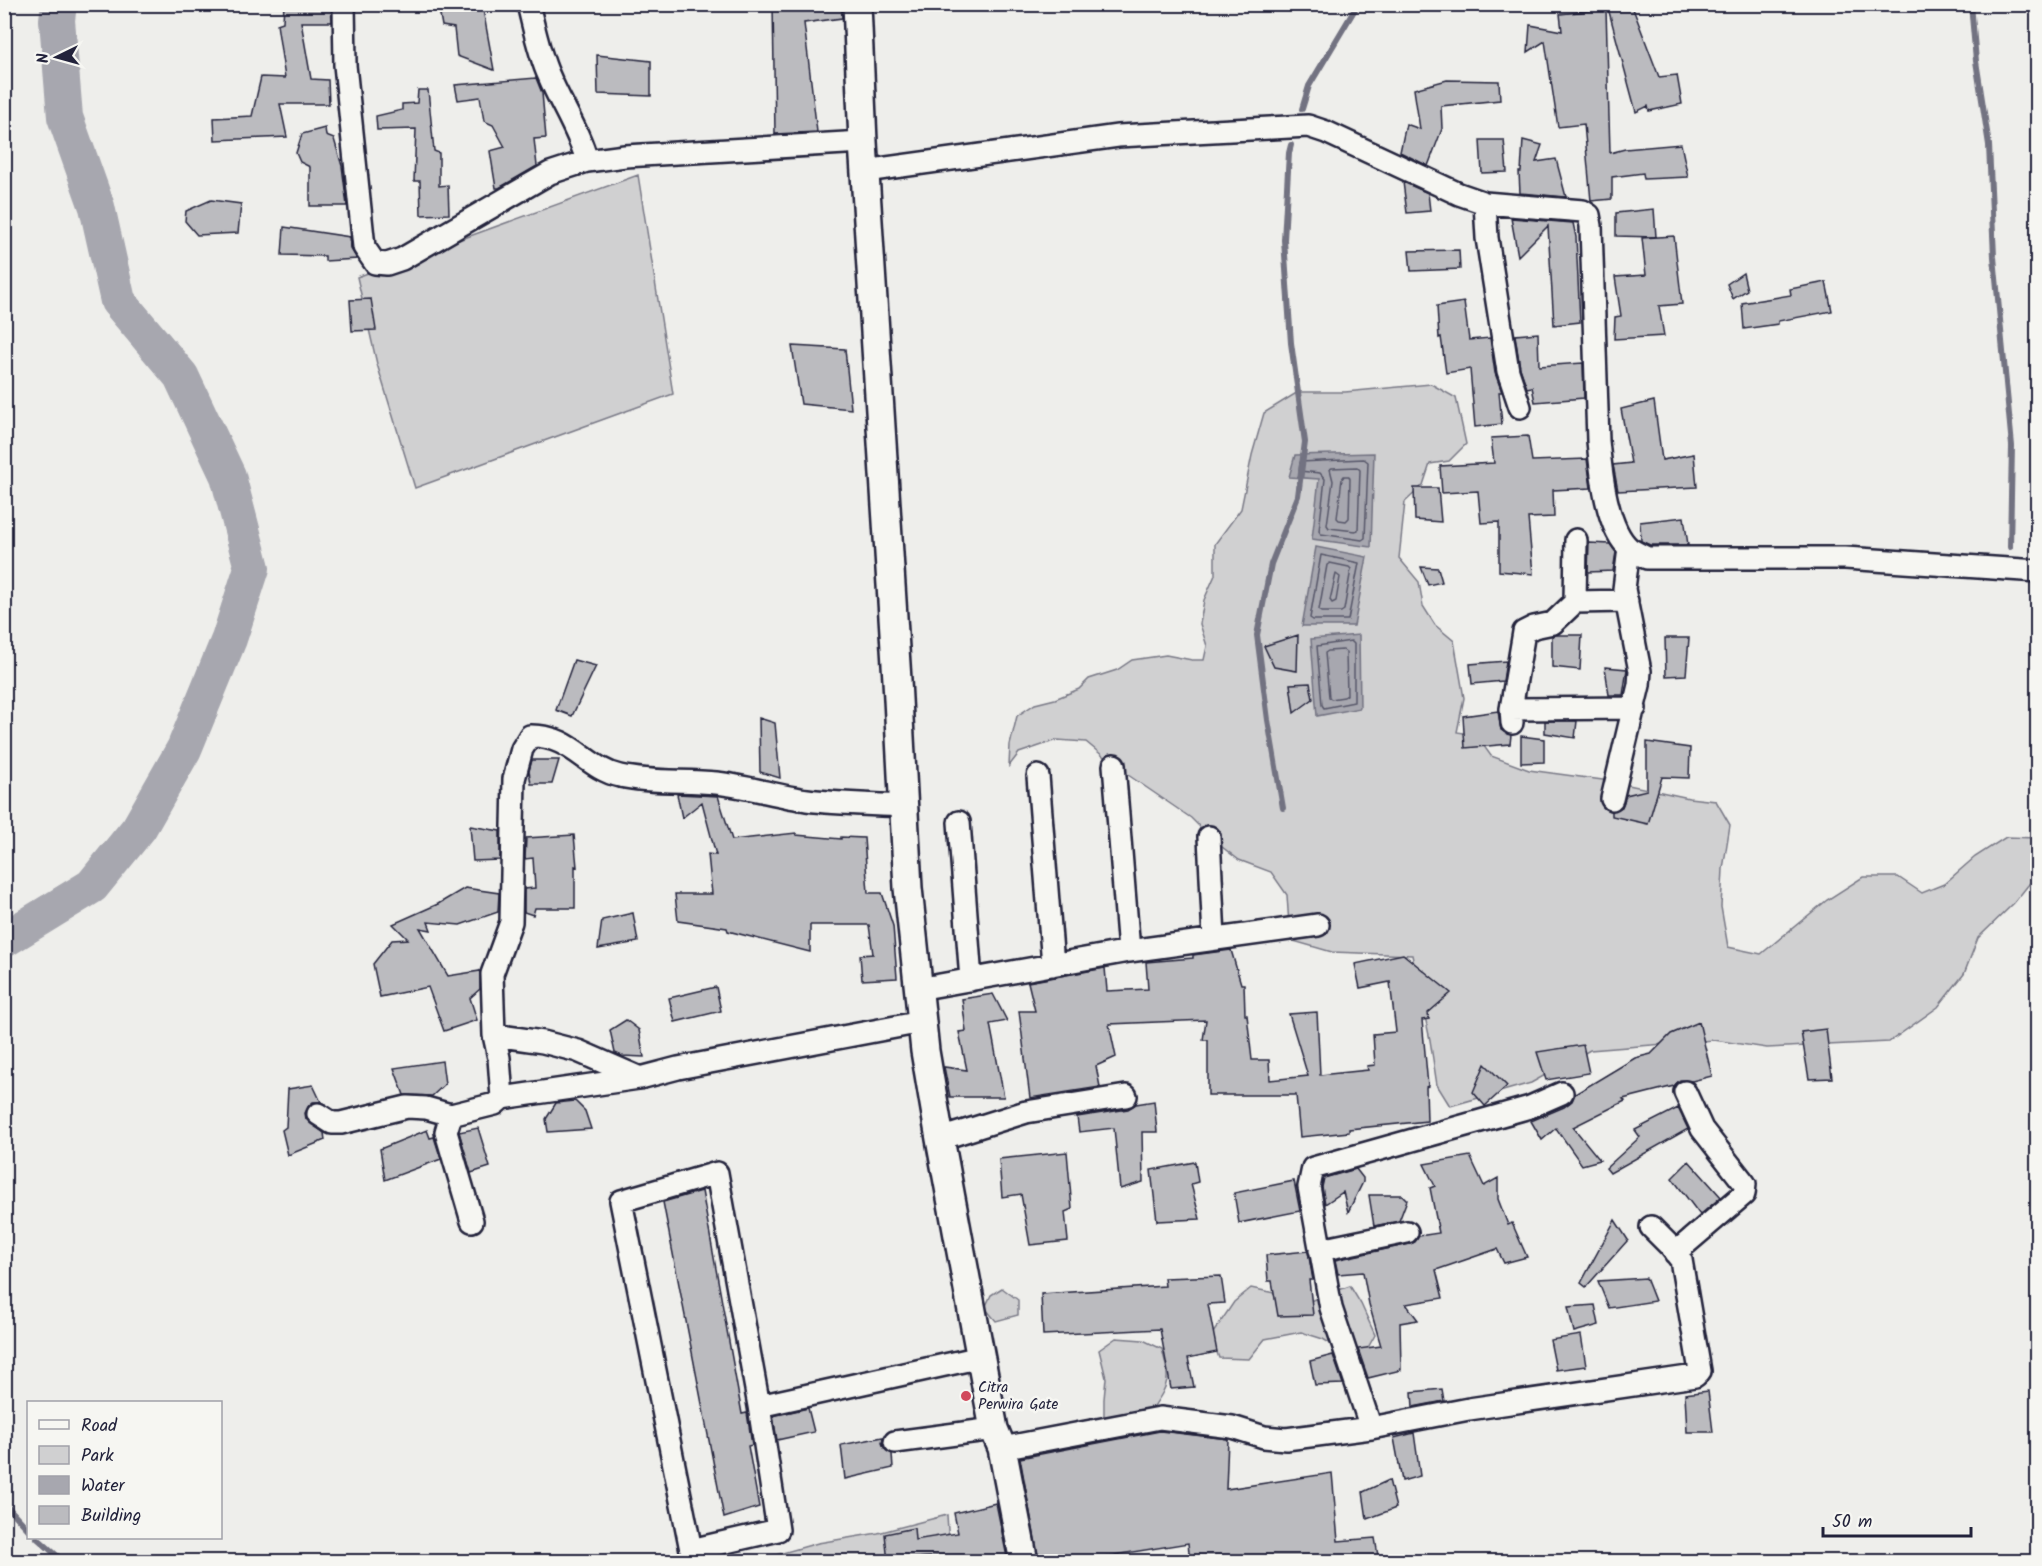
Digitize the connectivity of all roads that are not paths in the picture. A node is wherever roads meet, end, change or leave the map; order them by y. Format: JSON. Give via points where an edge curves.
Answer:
{"nodes":[{"id":1,"x":344,"y":4,"type":"edge"},
{"id":2,"x":528,"y":4,"type":"edge"},
{"id":3,"x":857,"y":4,"type":"edge"},
{"id":4,"x":863,"y":142,"type":"junction"},
{"id":5,"x":587,"y":161,"type":"junction"},
{"id":6,"x":865,"y":171,"type":"junction"},
{"id":7,"x":1485,"y":203,"type":"junction"},
{"id":8,"x":1520,"y":407,"type":"dead end"},
{"id":9,"x":1576,"y":540,"type":"dead end"},
{"id":10,"x":1629,"y":548,"type":"junction"},
{"id":11,"x":2037,"y":571,"type":"edge"},
{"id":12,"x":1627,"y":601,"type":"junction"},
{"id":13,"x":1575,"y":602,"type":"junction"},
{"id":14,"x":1635,"y":708,"type":"junction"},
{"id":15,"x":1114,"y":765,"type":"dead end"},
{"id":16,"x":1038,"y":776,"type":"dead end"},
{"id":17,"x":1612,"y":799,"type":"dead end"},
{"id":18,"x":903,"y":806,"type":"junction"},
{"id":19,"x":959,"y":822,"type":"dead end"},
{"id":20,"x":1209,"y":837,"type":"dead end"},
{"id":21,"x":1318,"y":926,"type":"dead end"},
{"id":22,"x":1214,"y":938,"type":"junction"},
{"id":23,"x":1130,"y":951,"type":"junction"},
{"id":24,"x":1053,"y":965,"type":"junction"},
{"id":25,"x":971,"y":980,"type":"junction"},
{"id":26,"x":918,"y":989,"type":"junction"},
{"id":27,"x":922,"y":1022,"type":"junction"},
{"id":28,"x":494,"y":1035,"type":"junction"},
{"id":29,"x":640,"y":1078,"type":"junction"},
{"id":30,"x":1685,"y":1092,"type":"dead end"},
{"id":31,"x":1562,"y":1093,"type":"dead end"},
{"id":32,"x":1126,"y":1096,"type":"dead end"},
{"id":33,"x":502,"y":1098,"type":"junction"},
{"id":34,"x":318,"y":1114,"type":"dead end"},
{"id":35,"x":451,"y":1115,"type":"junction"},
{"id":36,"x":940,"y":1139,"type":"junction"},
{"id":37,"x":472,"y":1221,"type":"dead end"},
{"id":38,"x":1651,"y":1227,"type":"dead end"},
{"id":39,"x":1407,"y":1232,"type":"dead end"},
{"id":40,"x":1320,"y":1250,"type":"junction"},
{"id":41,"x":1675,"y":1252,"type":"junction"},
{"id":42,"x":981,"y":1357,"type":"junction"},
{"id":43,"x":759,"y":1406,"type":"junction"},
{"id":44,"x":1371,"y":1428,"type":"junction"},
{"id":45,"x":998,"y":1438,"type":"junction"},
{"id":46,"x":895,"y":1442,"type":"dead end"},
{"id":47,"x":1024,"y":1562,"type":"edge"}],
"edges":[{"from":1,"to":5,"type":"street","via":[[345,65],[364,248],[375,263],[402,259],[550,173]]},
{"from":2,"to":5,"type":"street","via":[[548,75],[582,140]]},
{"from":3,"to":4,"type":"street"},
{"from":4,"to":5,"type":"street"},
{"from":4,"to":6,"type":"street"},
{"from":6,"to":7,"type":"street","via":[[1118,136],[1308,126]]},
{"from":6,"to":18,"type":"street"},
{"from":7,"to":8,"type":"street","via":[[1508,371]]},
{"from":7,"to":10,"type":"street","via":[[1577,210],[1589,216],[1599,452],[1611,520]]},
{"from":9,"to":13,"type":"street"},
{"from":10,"to":11,"type":"street","via":[[1647,558],[1845,558]]},
{"from":10,"to":12,"type":"street","via":[[1624,589]]},
{"from":12,"to":13,"type":"street"},
{"from":12,"to":14,"type":"street","via":[[1640,671]]},
{"from":13,"to":14,"type":"street","via":[[1553,623],[1524,632],[1512,716]]},
{"from":14,"to":17,"type":"street"},
{"from":15,"to":23,"type":"street"},
{"from":16,"to":24,"type":"street"},
{"from":18,"to":26,"type":"street"},
{"from":18,"to":28,"type":"street","via":[[807,800],[717,783],[618,776],[562,742],[530,736],[514,779],[511,922],[492,974]]},
{"from":19,"to":25,"type":"street"},
{"from":20,"to":22,"type":"street"},
{"from":21,"to":22,"type":"street"},
{"from":22,"to":23,"type":"street"},
{"from":23,"to":24,"type":"street"},
{"from":24,"to":25,"type":"street"},
{"from":25,"to":26,"type":"street"},
{"from":26,"to":27,"type":"street"},
{"from":27,"to":29,"type":"street"},
{"from":27,"to":36,"type":"street"},
{"from":28,"to":29,"type":"street","via":[[578,1051]]},
{"from":28,"to":33,"type":"street"},
{"from":29,"to":33,"type":"street"},
{"from":30,"to":41,"type":"street","via":[[1702,1129],[1745,1184],[1744,1194]]},
{"from":31,"to":40,"type":"street","via":[[1530,1107],[1313,1168],[1309,1187]]},
{"from":32,"to":36,"type":"street","via":[[1026,1112]]},
{"from":33,"to":35,"type":"street","via":[[495,1104]]},
{"from":34,"to":35,"type":"street","via":[[332,1123],[407,1107]]},
{"from":35,"to":37,"type":"street","via":[[446,1132]]},
{"from":36,"to":42,"type":"street"},
{"from":38,"to":41,"type":"street"},
{"from":39,"to":40,"type":"street"},
{"from":40,"to":44,"type":"street","via":[[1331,1308]]},
{"from":41,"to":44,"type":"street","via":[[1681,1260],[1700,1371],[1695,1376],[1469,1409]]},
{"from":42,"to":43,"type":"street"},
{"from":42,"to":45,"type":"street"},
{"from":43,"to":43,"type":"street","via":[[717,1173],[621,1201],[691,1550],[778,1530]]},
{"from":44,"to":45,"type":"street","via":[[1286,1439],[1264,1437],[1232,1426],[1160,1418]]},
{"from":45,"to":46,"type":"street"},
{"from":45,"to":47,"type":"street"}]}
